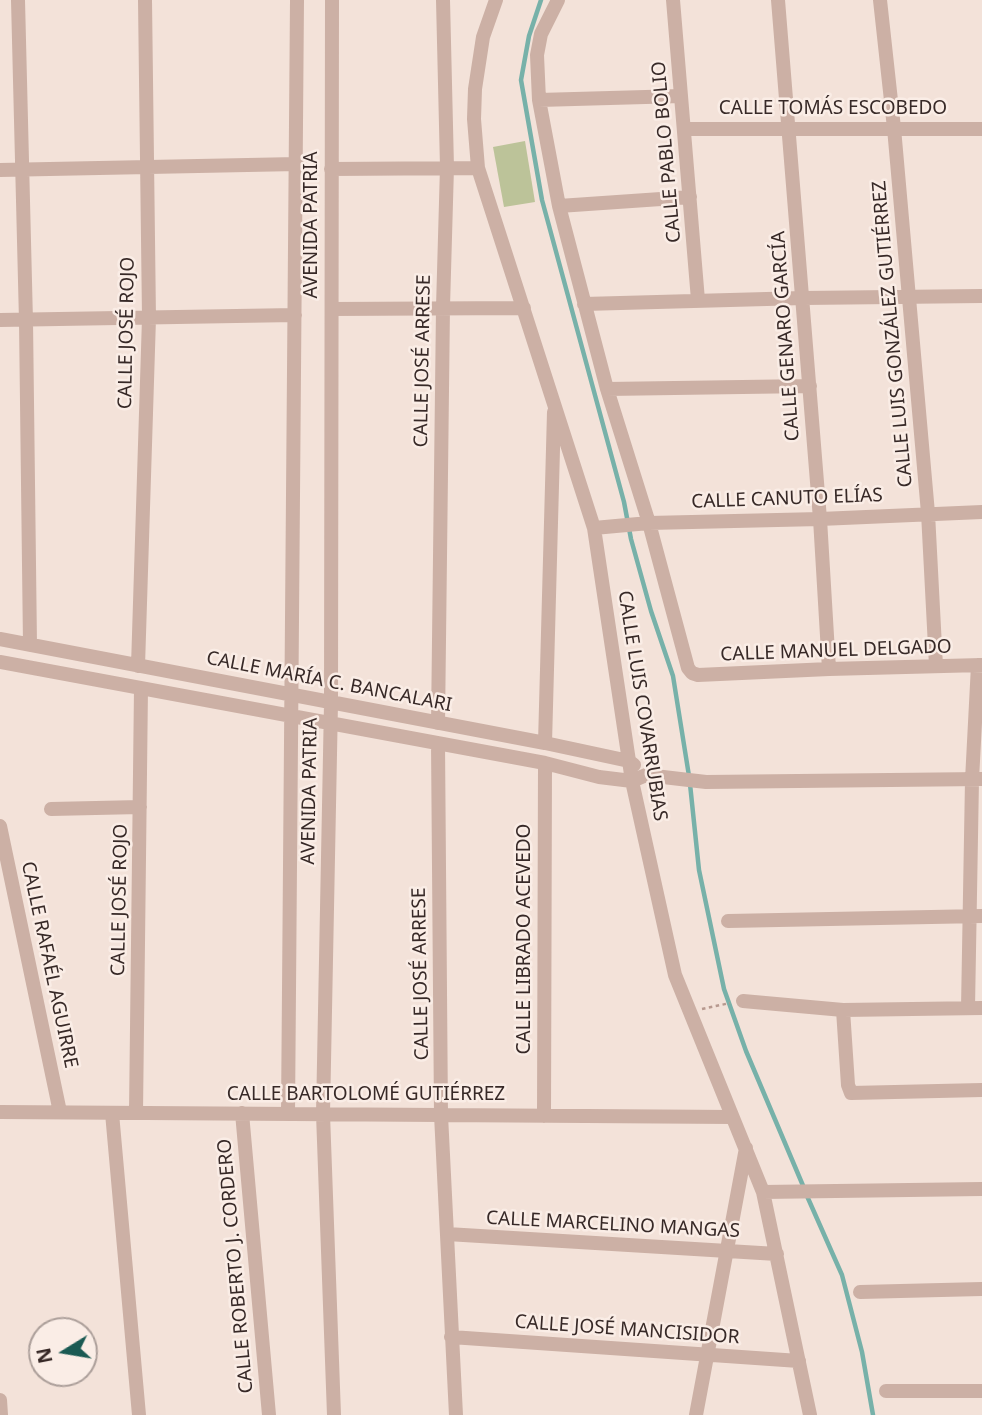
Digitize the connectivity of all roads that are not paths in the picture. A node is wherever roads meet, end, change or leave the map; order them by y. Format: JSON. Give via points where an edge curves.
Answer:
{"nodes":[{"id":1,"x":18,"y":0,"type":"edge"},
{"id":2,"x":145,"y":0,"type":"edge"},
{"id":3,"x":297,"y":0,"type":"edge"},
{"id":4,"x":332,"y":0,"type":"edge"},
{"id":5,"x":443,"y":0,"type":"edge"},
{"id":6,"x":496,"y":0,"type":"edge"},
{"id":7,"x":558,"y":0,"type":"edge"},
{"id":8,"x":673,"y":0,"type":"edge"},
{"id":9,"x":778,"y":0,"type":"edge"},
{"id":10,"x":880,"y":0,"type":"edge"},
{"id":11,"x":681,"y":96,"type":"junction"},
{"id":12,"x":539,"y":100,"type":"junction"},
{"id":13,"x":789,"y":128,"type":"junction"},
{"id":14,"x":894,"y":128,"type":"junction"},
{"id":15,"x":684,"y":129,"type":"junction"},
{"id":16,"x":982,"y":129,"type":"edge"},
{"id":17,"x":297,"y":164,"type":"junction"},
{"id":18,"x":447,"y":167,"type":"junction"},
{"id":19,"x":147,"y":168,"type":"junction"},
{"id":20,"x":478,"y":168,"type":"junction"},
{"id":21,"x":331,"y":169,"type":"junction"},
{"id":22,"x":0,"y":170,"type":"edge"},
{"id":23,"x":22,"y":170,"type":"junction"},
{"id":24,"x":690,"y":197,"type":"junction"},
{"id":25,"x":559,"y":206,"type":"junction"},
{"id":26,"x":982,"y":296,"type":"edge"},
{"id":27,"x":908,"y":297,"type":"junction"},
{"id":28,"x":803,"y":298,"type":"junction"},
{"id":29,"x":698,"y":300,"type":"junction"},
{"id":30,"x":584,"y":304,"type":"junction"},
{"id":31,"x":443,"y":307,"type":"junction"},
{"id":32,"x":524,"y":308,"type":"junction"},
{"id":33,"x":332,"y":309,"type":"junction"},
{"id":34,"x":295,"y":315,"type":"junction"},
{"id":35,"x":149,"y":318,"type":"junction"},
{"id":36,"x":0,"y":320,"type":"edge"},
{"id":37,"x":26,"y":321,"type":"junction"},
{"id":38,"x":810,"y":386,"type":"junction"},
{"id":39,"x":607,"y":389,"type":"junction"},
{"id":40,"x":554,"y":400,"type":"junction"},
{"id":41,"x":982,"y":512,"type":"edge"},
{"id":42,"x":928,"y":513,"type":"junction"},
{"id":43,"x":820,"y":519,"type":"junction"},
{"id":44,"x":646,"y":523,"type":"junction"},
{"id":45,"x":594,"y":528,"type":"junction"},
{"id":46,"x":0,"y":639,"type":"edge"},
{"id":47,"x":30,"y":645,"type":"junction"},
{"id":48,"x":0,"y":662,"type":"edge"},
{"id":49,"x":980,"y":665,"type":"edge"},
{"id":50,"x":138,"y":666,"type":"junction"},
{"id":51,"x":936,"y":666,"type":"junction"},
{"id":52,"x":829,"y":669,"type":"junction"},
{"id":53,"x":141,"y":688,"type":"junction"},
{"id":54,"x":293,"y":695,"type":"junction"},
{"id":55,"x":331,"y":703,"type":"junction"},
{"id":56,"x":293,"y":716,"type":"junction"},
{"id":57,"x":331,"y":723,"type":"junction"},
{"id":58,"x":438,"y":723,"type":"junction"},
{"id":59,"x":438,"y":743,"type":"junction"},
{"id":60,"x":545,"y":743,"type":"junction"},
{"id":61,"x":629,"y":761,"type":"junction"},
{"id":62,"x":545,"y":764,"type":"junction"},
{"id":63,"x":651,"y":776,"type":"junction"},
{"id":64,"x":977,"y":779,"type":"edge"},
{"id":65,"x":632,"y":781,"type":"junction"},
{"id":66,"x":140,"y":807,"type":"junction"},
{"id":67,"x":51,"y":809,"type":"dead end"},
{"id":68,"x":0,"y":825,"type":"edge"},
{"id":69,"x":976,"y":916,"type":"edge"},
{"id":70,"x":728,"y":921,"type":"dead end"},
{"id":71,"x":737,"y":1002,"type":"road end"},
{"id":72,"x":975,"y":1008,"type":"edge"},
{"id":73,"x":843,"y":1010,"type":"junction"},
{"id":74,"x":982,"y":1090,"type":"edge"},
{"id":75,"x":0,"y":1112,"type":"edge"},
{"id":76,"x":60,"y":1112,"type":"junction"},
{"id":77,"x":113,"y":1112,"type":"junction"},
{"id":78,"x":136,"y":1113,"type":"junction"},
{"id":79,"x":242,"y":1113,"type":"junction"},
{"id":80,"x":288,"y":1114,"type":"junction"},
{"id":81,"x":323,"y":1114,"type":"junction"},
{"id":82,"x":441,"y":1115,"type":"junction"},
{"id":83,"x":544,"y":1115,"type":"junction"},
{"id":84,"x":732,"y":1117,"type":"junction"},
{"id":85,"x":746,"y":1148,"type":"junction"},
{"id":86,"x":982,"y":1189,"type":"edge"},
{"id":87,"x":763,"y":1192,"type":"junction"},
{"id":88,"x":447,"y":1234,"type":"junction"},
{"id":89,"x":726,"y":1251,"type":"junction"},
{"id":90,"x":777,"y":1254,"type":"junction"},
{"id":91,"x":982,"y":1289,"type":"edge"},
{"id":92,"x":860,"y":1292,"type":"dead end"},
{"id":93,"x":452,"y":1337,"type":"junction"},
{"id":94,"x":706,"y":1356,"type":"junction"},
{"id":95,"x":799,"y":1362,"type":"junction"},
{"id":96,"x":886,"y":1391,"type":"dead end"},
{"id":97,"x":982,"y":1391,"type":"edge"},
{"id":98,"x":0,"y":1400,"type":"edge"},
{"id":99,"x":1,"y":1415,"type":"edge"},
{"id":100,"x":139,"y":1415,"type":"edge"},
{"id":101,"x":268,"y":1415,"type":"edge"},
{"id":102,"x":334,"y":1415,"type":"edge"},
{"id":103,"x":456,"y":1415,"type":"edge"},
{"id":104,"x":696,"y":1415,"type":"edge"},
{"id":105,"x":810,"y":1415,"type":"edge"}],
"edges":[{"from":1,"to":23,"type":"street"},
{"from":2,"to":19,"type":"street","name":"CALLE JOSÉ ROJO"},
{"from":3,"to":17,"type":"street","name":"AVENIDA PATRIA"},
{"from":4,"to":21,"type":"street","name":"AVENIDA PATRIA"},
{"from":5,"to":18,"type":"street","name":"CALLE JOSÉ ARRESE"},
{"from":6,"to":20,"type":"street","name":"CALLE LUIS COVARRUBIAS","via":[[483,37],[475,89]]},
{"from":7,"to":12,"type":"street","via":[[541,34],[537,55]]},
{"from":8,"to":11,"type":"street","name":"CALLE PABLO BOLIO"},
{"from":9,"to":13,"type":"street","name":"CALLE GENARO GARCÍA"},
{"from":10,"to":14,"type":"street","name":"CALLE LUIS GONZÁLEZ GUTIÉRREZ"},
{"from":11,"to":12,"type":"street"},
{"from":11,"to":15,"type":"street","name":"CALLE PABLO BOLIO"},
{"from":12,"to":25,"type":"street"},
{"from":13,"to":14,"type":"street","name":"CALLE TOMÁS ESCOBEDO"},
{"from":13,"to":15,"type":"street","name":"CALLE TOMÁS ESCOBEDO"},
{"from":13,"to":28,"type":"street","name":"CALLE GENARO GARCÍA"},
{"from":14,"to":16,"type":"street","name":"CALLE TOMÁS ESCOBEDO"},
{"from":14,"to":27,"type":"street","name":"CALLE LUIS GONZÁLEZ GUTIÉRREZ"},
{"from":15,"to":24,"type":"street","name":"CALLE PABLO BOLIO"},
{"from":17,"to":19,"type":"street"},
{"from":17,"to":34,"type":"street","name":"AVENIDA PATRIA"},
{"from":18,"to":20,"type":"street"},
{"from":18,"to":21,"type":"street"},
{"from":18,"to":31,"type":"street","name":"CALLE JOSÉ ARRESE"},
{"from":19,"to":23,"type":"street"},
{"from":19,"to":35,"type":"street","name":"CALLE JOSÉ ROJO"},
{"from":20,"to":32,"type":"street","name":"CALLE LUIS COVARRUBIAS"},
{"from":21,"to":33,"type":"street","name":"AVENIDA PATRIA"},
{"from":22,"to":23,"type":"street"},
{"from":23,"to":37,"type":"street"},
{"from":24,"to":25,"type":"street"},
{"from":24,"to":29,"type":"street","name":"CALLE PABLO BOLIO"},
{"from":25,"to":30,"type":"street"},
{"from":26,"to":27,"type":"street"},
{"from":27,"to":28,"type":"street"},
{"from":27,"to":42,"type":"street","name":"CALLE LUIS GONZÁLEZ GUTIÉRREZ"},
{"from":28,"to":29,"type":"street"},
{"from":28,"to":38,"type":"street","name":"CALLE GENARO GARCÍA"},
{"from":29,"to":30,"type":"street"},
{"from":30,"to":39,"type":"street"},
{"from":31,"to":32,"type":"street"},
{"from":31,"to":33,"type":"street"},
{"from":31,"to":58,"type":"street","name":"CALLE JOSÉ ARRESE"},
{"from":32,"to":40,"type":"street","name":"CALLE LUIS COVARRUBIAS"},
{"from":33,"to":55,"type":"street","name":"AVENIDA PATRIA"},
{"from":34,"to":35,"type":"street"},
{"from":34,"to":54,"type":"street","name":"AVENIDA PATRIA"},
{"from":35,"to":37,"type":"street"},
{"from":35,"to":50,"type":"street","name":"CALLE JOSÉ ROJO"},
{"from":36,"to":37,"type":"street"},
{"from":37,"to":47,"type":"street"},
{"from":38,"to":39,"type":"street"},
{"from":38,"to":43,"type":"street","name":"CALLE GENARO GARCÍA"},
{"from":39,"to":44,"type":"street"},
{"from":40,"to":45,"type":"street","name":"CALLE LUIS COVARRUBIAS"},
{"from":40,"to":60,"type":"street"},
{"from":41,"to":42,"type":"street","name":"CALLE CANUTO ELÍAS"},
{"from":42,"to":43,"type":"street","name":"CALLE CANUTO ELÍAS"},
{"from":42,"to":51,"type":"street","name":"CALLE LUIS GONZÁLEZ GUTIÉRREZ"},
{"from":43,"to":44,"type":"street","name":"CALLE CANUTO ELÍAS"},
{"from":43,"to":52,"type":"street","name":"CALLE GENARO GARCÍA"},
{"from":44,"to":45,"type":"street","name":"CALLE CANUTO ELÍAS"},
{"from":44,"to":52,"type":"street","name":"CALLE MANUEL DELGADO","via":[[692,673]]},
{"from":45,"to":61,"type":"street","name":"CALLE LUIS COVARRUBIAS"},
{"from":46,"to":47,"type":"street","name":"CALLE MARÍA C. BANCALARI"},
{"from":47,"to":50,"type":"street","name":"CALLE MARÍA C. BANCALARI"},
{"from":48,"to":53,"type":"street","name":"CALLE MARÍA C. BANCALARI"},
{"from":49,"to":51,"type":"street","name":"CALLE MANUEL DELGADO"},
{"from":49,"to":64,"type":"street"},
{"from":50,"to":54,"type":"street","name":"CALLE MARÍA C. BANCALARI"},
{"from":51,"to":52,"type":"street","name":"CALLE MANUEL DELGADO"},
{"from":53,"to":56,"type":"street","name":"CALLE MARÍA C. BANCALARI"},
{"from":53,"to":66,"type":"street","name":"CALLE JOSÉ ROJO"},
{"from":54,"to":55,"type":"street","name":"CALLE MARÍA C. BANCALARI"},
{"from":54,"to":56,"type":"street","name":"AVENIDA PATRIA"},
{"from":55,"to":57,"type":"street","name":"AVENIDA PATRIA"},
{"from":55,"to":58,"type":"street","name":"CALLE MARÍA C. BANCALARI"},
{"from":56,"to":57,"type":"street","name":"CALLE MARÍA C. BANCALARI"},
{"from":56,"to":80,"type":"street","name":"AVENIDA PATRIA"},
{"from":57,"to":59,"type":"street","name":"CALLE MARÍA C. BANCALARI"},
{"from":57,"to":81,"type":"street","name":"AVENIDA PATRIA"},
{"from":58,"to":60,"type":"street","name":"CALLE MARÍA C. BANCALARI"},
{"from":59,"to":62,"type":"street","name":"CALLE MARÍA C. BANCALARI"},
{"from":59,"to":82,"type":"street","name":"CALLE JOSÉ ARRESE"},
{"from":60,"to":61,"type":"street","name":"CALLE MARÍA C. BANCALARI"},
{"from":61,"to":63,"type":"street","name":"CALLE MARÍA C. BANCALARI"},
{"from":61,"to":65,"type":"street","name":"CALLE LUIS COVARRUBIAS"},
{"from":62,"to":65,"type":"street","name":"CALLE MARÍA C. BANCALARI"},
{"from":62,"to":83,"type":"street","name":"CALLE LIBRADO ACEVEDO"},
{"from":63,"to":64,"type":"street","via":[[705,782]]},
{"from":63,"to":65,"type":"street"},
{"from":64,"to":69,"type":"street"},
{"from":65,"to":84,"type":"street","name":"CALLE LUIS COVARRUBIAS","via":[[675,975]]},
{"from":66,"to":67,"type":"street"},
{"from":66,"to":78,"type":"street","name":"CALLE JOSÉ ROJO"},
{"from":68,"to":76,"type":"street","name":"CALLE RAFAÉL AGUIRRE"},
{"from":69,"to":70,"type":"street"},
{"from":69,"to":72,"type":"street"},
{"from":71,"to":73,"type":"street"},
{"from":72,"to":73,"type":"street"},
{"from":73,"to":74,"type":"street","via":[[851,1093]]},
{"from":75,"to":76,"type":"street","name":"CALLE BARTOLOMÉ GUTIÉRREZ"},
{"from":76,"to":77,"type":"street","name":"CALLE BARTOLOMÉ GUTIÉRREZ"},
{"from":77,"to":78,"type":"street","name":"CALLE BARTOLOMÉ GUTIÉRREZ"},
{"from":77,"to":100,"type":"street"},
{"from":78,"to":79,"type":"street","name":"CALLE BARTOLOMÉ GUTIÉRREZ"},
{"from":79,"to":80,"type":"street","name":"CALLE BARTOLOMÉ GUTIÉRREZ"},
{"from":79,"to":101,"type":"street","name":"CALLE ROBERTO J. CORDERO"},
{"from":80,"to":81,"type":"street","name":"CALLE BARTOLOMÉ GUTIÉRREZ"},
{"from":81,"to":82,"type":"street","name":"CALLE BARTOLOMÉ GUTIÉRREZ"},
{"from":81,"to":102,"type":"street","name":"AVENIDA PATRIA"},
{"from":82,"to":83,"type":"street","name":"CALLE BARTOLOMÉ GUTIÉRREZ"},
{"from":82,"to":88,"type":"street","name":"CALLE JOSÉ ARRESE"},
{"from":83,"to":84,"type":"street","name":"CALLE BARTOLOMÉ GUTIÉRREZ"},
{"from":84,"to":85,"type":"street","name":"CALLE LUIS COVARRUBIAS"},
{"from":85,"to":87,"type":"street","name":"CALLE LUIS COVARRUBIAS"},
{"from":85,"to":89,"type":"street"},
{"from":86,"to":87,"type":"street"},
{"from":87,"to":90,"type":"street","name":"CALLE LUIS COVARRUBIAS"},
{"from":88,"to":89,"type":"street","name":"CALLE MARCELINO MANGAS"},
{"from":88,"to":93,"type":"street","name":"CALLE JOSÉ ARRESE"},
{"from":89,"to":90,"type":"street","name":"CALLE MARCELINO MANGAS"},
{"from":89,"to":94,"type":"street"},
{"from":90,"to":95,"type":"street","name":"CALLE LUIS COVARRUBIAS"},
{"from":91,"to":92,"type":"street"},
{"from":93,"to":94,"type":"street","name":"CALLE JOSÉ MANCISIDOR"},
{"from":93,"to":103,"type":"street","name":"CALLE JOSÉ ARRESE"},
{"from":94,"to":95,"type":"street","name":"CALLE JOSÉ MANCISIDOR"},
{"from":94,"to":104,"type":"street"},
{"from":95,"to":105,"type":"street","name":"CALLE LUIS COVARRUBIAS"},
{"from":96,"to":97,"type":"street"},
{"from":98,"to":99,"type":"street"}]}
